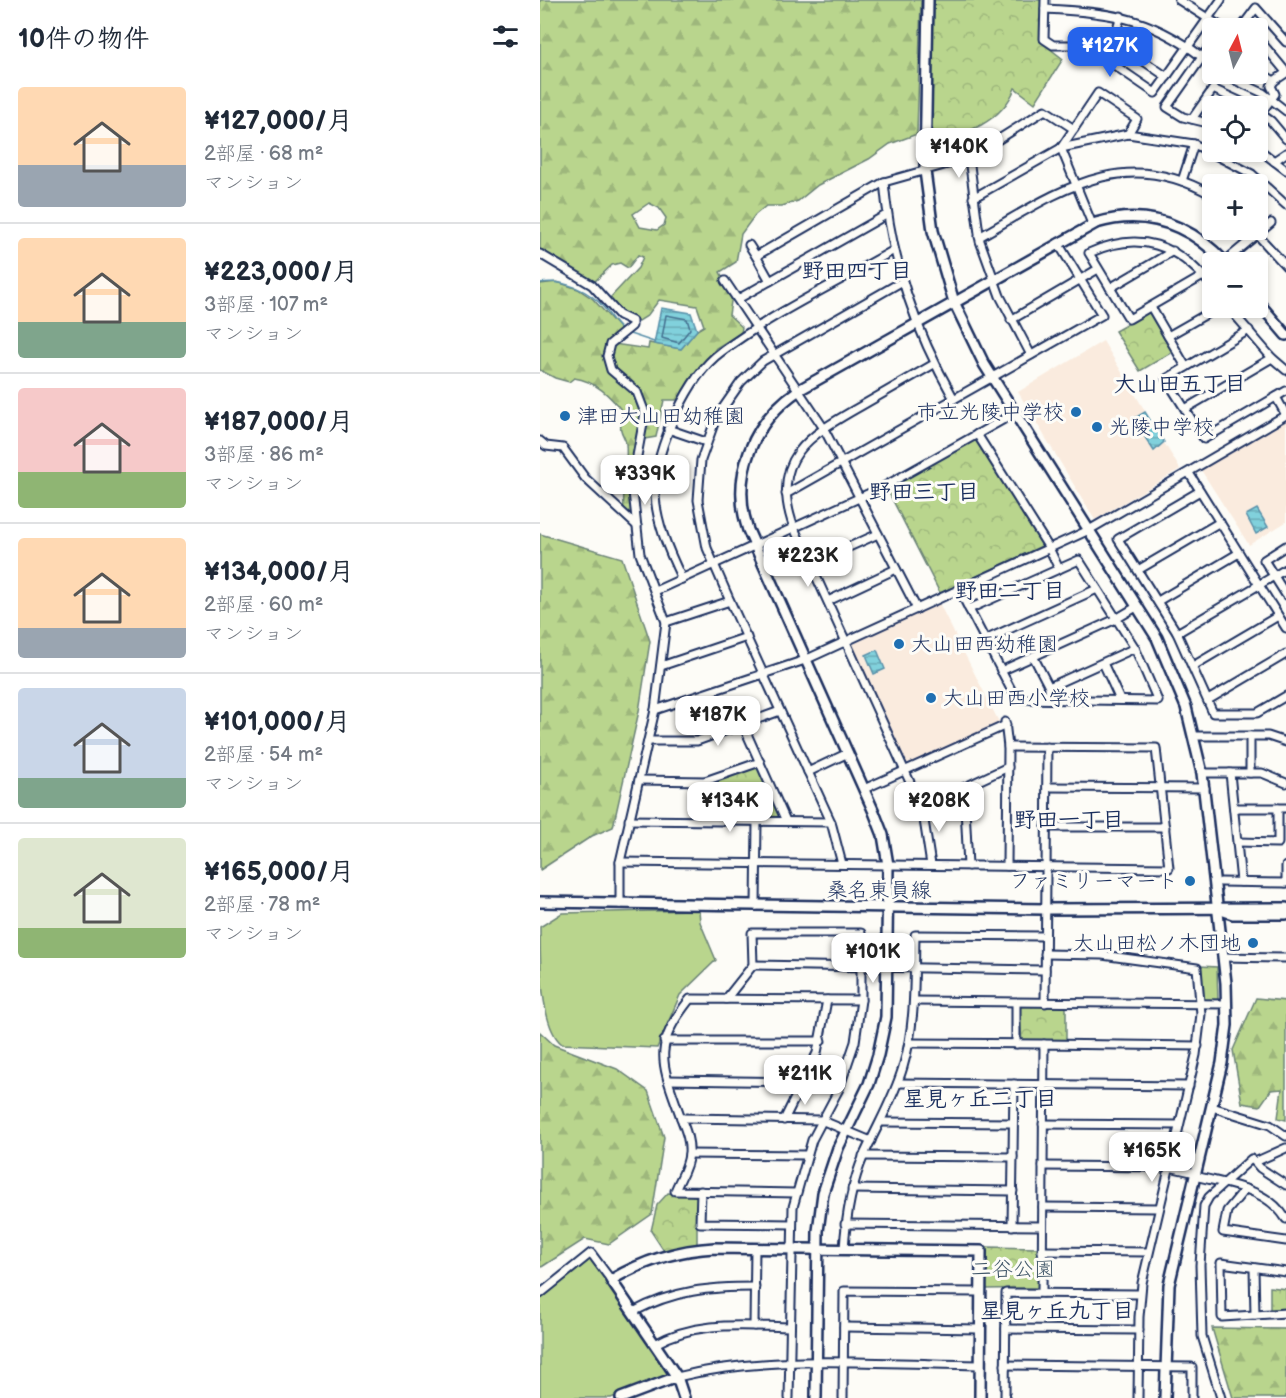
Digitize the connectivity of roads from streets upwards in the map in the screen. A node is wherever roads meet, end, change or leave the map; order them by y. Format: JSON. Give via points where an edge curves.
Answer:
{"nodes":[{"id":1,"x":928,"y":0,"type":"edge"},
{"id":2,"x":1045,"y":0,"type":"edge"},
{"id":3,"x":1180,"y":0,"type":"edge"},
{"id":4,"x":1221,"y":0,"type":"edge"},
{"id":5,"x":1045,"y":9,"type":"junction"},
{"id":6,"x":1121,"y":16,"type":"junction"},
{"id":7,"x":1208,"y":17,"type":"junction"},
{"id":8,"x":1248,"y":18,"type":"edge"},
{"id":9,"x":1265,"y":18,"type":"edge"},
{"id":10,"x":1268,"y":22,"type":"edge"},
{"id":11,"x":1286,"y":42,"type":"edge"},
{"id":12,"x":1189,"y":46,"type":"junction"},
{"id":13,"x":1268,"y":50,"type":"edge"},
{"id":14,"x":1202,"y":57,"type":"joint"},
{"id":15,"x":1286,"y":72,"type":"edge"},
{"id":16,"x":1167,"y":77,"type":"junction"},
{"id":17,"x":1268,"y":77,"type":"edge"},
{"id":18,"x":1274,"y":81,"type":"junction"},
{"id":19,"x":1242,"y":84,"type":"edge"},
{"id":20,"x":1208,"y":96,"type":"edge"},
{"id":21,"x":1228,"y":96,"type":"edge"},
{"id":22,"x":1271,"y":99,"type":"junction"},
{"id":23,"x":1268,"y":103,"type":"edge"},
{"id":24,"x":1202,"y":105,"type":"edge"},
{"id":25,"x":1286,"y":111,"type":"edge"},
{"id":26,"x":1192,"y":119,"type":"junction"},
{"id":27,"x":1268,"y":121,"type":"edge"},
{"id":28,"x":1202,"y":122,"type":"edge"},
{"id":29,"x":1074,"y":129,"type":"junction"},
{"id":30,"x":1128,"y":134,"type":"junction"},
{"id":31,"x":1286,"y":139,"type":"edge"},
{"id":32,"x":1194,"y":144,"type":"junction"},
{"id":33,"x":1061,"y":148,"type":"junction"},
{"id":34,"x":1286,"y":153,"type":"edge"},
{"id":35,"x":1268,"y":156,"type":"edge"},
{"id":36,"x":969,"y":158,"type":"junction"},
{"id":37,"x":1274,"y":161,"type":"junction"},
{"id":38,"x":1286,"y":170,"type":"edge"},
{"id":39,"x":925,"y":171,"type":"junction"},
{"id":40,"x":1182,"y":181,"type":"junction"},
{"id":41,"x":884,"y":182,"type":"junction"},
{"id":42,"x":1076,"y":184,"type":"junction"},
{"id":43,"x":1202,"y":190,"type":"edge"},
{"id":44,"x":973,"y":198,"type":"junction"},
{"id":45,"x":1286,"y":205,"type":"edge"},
{"id":46,"x":886,"y":215,"type":"junction"},
{"id":47,"x":1271,"y":223,"type":"dead end"},
{"id":48,"x":1092,"y":224,"type":"junction"},
{"id":49,"x":1268,"y":225,"type":"edge"},
{"id":50,"x":979,"y":237,"type":"junction"},
{"id":51,"x":1248,"y":240,"type":"edge"},
{"id":52,"x":1263,"y":240,"type":"edge"},
{"id":53,"x":1058,"y":243,"type":"junction"},
{"id":54,"x":749,"y":245,"type":"dead end"},
{"id":55,"x":894,"y":250,"type":"junction"},
{"id":56,"x":1173,"y":252,"type":"junction"},
{"id":57,"x":1215,"y":252,"type":"edge"},
{"id":58,"x":1235,"y":252,"type":"edge"},
{"id":59,"x":540,"y":254,"type":"edge"},
{"id":60,"x":756,"y":256,"type":"junction"},
{"id":61,"x":1286,"y":266,"type":"edge"},
{"id":62,"x":1098,"y":269,"type":"junction"},
{"id":63,"x":1202,"y":275,"type":"edge"},
{"id":64,"x":1202,"y":277,"type":"edge"},
{"id":65,"x":993,"y":280,"type":"junction"},
{"id":66,"x":1081,"y":280,"type":"junction"},
{"id":67,"x":725,"y":281,"type":"dead end"},
{"id":68,"x":770,"y":281,"type":"junction"},
{"id":69,"x":901,"y":282,"type":"junction"},
{"id":70,"x":1110,"y":288,"type":"junction"},
{"id":71,"x":738,"y":299,"type":"junction"},
{"id":72,"x":954,"y":302,"type":"junction"},
{"id":73,"x":1151,"y":307,"type":"junction"},
{"id":74,"x":1268,"y":314,"type":"edge"},
{"id":75,"x":1202,"y":317,"type":"edge"},
{"id":76,"x":1238,"y":318,"type":"edge"},
{"id":77,"x":1011,"y":320,"type":"junction"},
{"id":78,"x":916,"y":324,"type":"junction"},
{"id":79,"x":758,"y":328,"type":"junction"},
{"id":80,"x":1249,"y":330,"type":"junction"},
{"id":81,"x":1286,"y":334,"type":"edge"},
{"id":82,"x":1168,"y":336,"type":"junction"},
{"id":83,"x":775,"y":354,"type":"junction"},
{"id":84,"x":1031,"y":355,"type":"junction"},
{"id":85,"x":1272,"y":358,"type":"junction"},
{"id":86,"x":934,"y":364,"type":"junction"},
{"id":87,"x":1186,"y":367,"type":"junction"},
{"id":88,"x":1286,"y":369,"type":"edge"},
{"id":89,"x":992,"y":377,"type":"junction"},
{"id":90,"x":799,"y":390,"type":"junction"},
{"id":91,"x":1286,"y":391,"type":"edge"},
{"id":92,"x":1276,"y":397,"type":"junction"},
{"id":93,"x":954,"y":399,"type":"junction"},
{"id":94,"x":1185,"y":409,"type":"junction"},
{"id":95,"x":1015,"y":412,"type":"junction"},
{"id":96,"x":1286,"y":415,"type":"edge"},
{"id":97,"x":824,"y":427,"type":"junction"},
{"id":98,"x":668,"y":429,"type":"junction"},
{"id":99,"x":977,"y":434,"type":"junction"},
{"id":100,"x":540,"y":441,"type":"edge"},
{"id":101,"x":706,"y":442,"type":"junction"},
{"id":102,"x":842,"y":463,"type":"junction"},
{"id":103,"x":1189,"y":472,"type":"junction"},
{"id":104,"x":1200,"y":491,"type":"junction"},
{"id":105,"x":786,"y":494,"type":"junction"},
{"id":106,"x":860,"y":498,"type":"junction"},
{"id":107,"x":1220,"y":522,"type":"junction"},
{"id":108,"x":637,"y":526,"type":"junction"},
{"id":109,"x":794,"y":528,"type":"junction"},
{"id":110,"x":1089,"y":530,"type":"junction"},
{"id":111,"x":878,"y":534,"type":"junction"},
{"id":112,"x":754,"y":546,"type":"junction"},
{"id":113,"x":1286,"y":546,"type":"edge"},
{"id":114,"x":1049,"y":548,"type":"junction"},
{"id":115,"x":1239,"y":553,"type":"junction"},
{"id":116,"x":714,"y":564,"type":"junction"},
{"id":117,"x":811,"y":564,"type":"junction"},
{"id":118,"x":896,"y":569,"type":"junction"},
{"id":119,"x":1059,"y":569,"type":"junction"},
{"id":120,"x":1286,"y":569,"type":"edge"},
{"id":121,"x":1138,"y":570,"type":"junction"},
{"id":122,"x":1274,"y":576,"type":"junction"},
{"id":123,"x":682,"y":579,"type":"junction"},
{"id":124,"x":1260,"y":584,"type":"junction"},
{"id":125,"x":959,"y":589,"type":"junction"},
{"id":126,"x":1097,"y":589,"type":"junction"},
{"id":127,"x":655,"y":591,"type":"junction"},
{"id":128,"x":1286,"y":595,"type":"edge"},
{"id":129,"x":730,"y":601,"type":"junction"},
{"id":130,"x":828,"y":601,"type":"junction"},
{"id":131,"x":1158,"y":601,"type":"junction"},
{"id":132,"x":1138,"y":606,"type":"junction"},
{"id":133,"x":917,"y":609,"type":"junction"},
{"id":134,"x":969,"y":609,"type":"junction"},
{"id":135,"x":1278,"y":616,"type":"junction"},
{"id":136,"x":1116,"y":619,"type":"junction"},
{"id":137,"x":666,"y":622,"type":"junction"},
{"id":138,"x":1286,"y":628,"type":"edge"},
{"id":139,"x":1177,"y":633,"type":"junction"},
{"id":140,"x":747,"y":637,"type":"junction"},
{"id":141,"x":985,"y":640,"type":"junction"},
{"id":142,"x":846,"y":641,"type":"junction"},
{"id":143,"x":1135,"y":648,"type":"junction"},
{"id":144,"x":1286,"y":654,"type":"edge"},
{"id":145,"x":1033,"y":656,"type":"junction"},
{"id":146,"x":805,"y":660,"type":"junction"},
{"id":147,"x":1103,"y":663,"type":"junction"},
{"id":148,"x":661,"y":666,"type":"junction"},
{"id":149,"x":1193,"y":666,"type":"junction"},
{"id":150,"x":1001,"y":671,"type":"junction"},
{"id":151,"x":764,"y":674,"type":"junction"},
{"id":152,"x":1049,"y":687,"type":"junction"},
{"id":153,"x":1286,"y":696,"type":"edge"},
{"id":154,"x":1049,"y":699,"type":"junction"},
{"id":155,"x":1120,"y":700,"type":"junction"},
{"id":156,"x":1208,"y":700,"type":"junction"},
{"id":157,"x":655,"y":710,"type":"junction"},
{"id":158,"x":780,"y":711,"type":"junction"},
{"id":159,"x":743,"y":724,"type":"junction"},
{"id":160,"x":1195,"y":736,"type":"junction"},
{"id":161,"x":1250,"y":736,"type":"junction"},
{"id":162,"x":648,"y":741,"type":"junction"},
{"id":163,"x":1286,"y":742,"type":"edge"},
{"id":164,"x":1008,"y":747,"type":"junction"},
{"id":165,"x":1047,"y":747,"type":"junction"},
{"id":166,"x":848,"y":753,"type":"junction"},
{"id":167,"x":760,"y":762,"type":"junction"},
{"id":168,"x":1008,"y":767,"type":"junction"},
{"id":169,"x":904,"y":770,"type":"junction"},
{"id":170,"x":808,"y":772,"type":"junction"},
{"id":171,"x":1202,"y":772,"type":"junction"},
{"id":172,"x":1230,"y":773,"type":"junction"},
{"id":173,"x":1250,"y":773,"type":"junction"},
{"id":174,"x":639,"y":780,"type":"junction"},
{"id":175,"x":705,"y":781,"type":"junction"},
{"id":176,"x":1286,"y":783,"type":"edge"},
{"id":177,"x":1047,"y":787,"type":"junction"},
{"id":178,"x":964,"y":788,"type":"junction"},
{"id":179,"x":1160,"y":788,"type":"junction"},
{"id":180,"x":1204,"y":788,"type":"junction"},
{"id":181,"x":864,"y":789,"type":"junction"},
{"id":182,"x":920,"y":808,"type":"junction"},
{"id":183,"x":1234,"y":808,"type":"junction"},
{"id":184,"x":1282,"y":808,"type":"edge"},
{"id":185,"x":629,"y":820,"type":"junction"},
{"id":186,"x":704,"y":820,"type":"junction"},
{"id":187,"x":757,"y":821,"type":"junction"},
{"id":188,"x":786,"y":821,"type":"junction"},
{"id":189,"x":831,"y":822,"type":"junction"},
{"id":190,"x":1046,"y":827,"type":"junction"},
{"id":191,"x":1165,"y":827,"type":"junction"},
{"id":192,"x":1238,"y":842,"type":"junction"},
{"id":193,"x":620,"y":862,"type":"junction"},
{"id":194,"x":757,"y":864,"type":"junction"},
{"id":195,"x":842,"y":864,"type":"junction"},
{"id":196,"x":888,"y":865,"type":"junction"},
{"id":197,"x":931,"y":866,"type":"junction"},
{"id":198,"x":968,"y":866,"type":"junction"},
{"id":199,"x":1007,"y":866,"type":"junction"},
{"id":200,"x":1046,"y":866,"type":"junction"},
{"id":201,"x":1286,"y":866,"type":"edge"},
{"id":202,"x":1221,"y":882,"type":"dead end"},
{"id":203,"x":1241,"y":882,"type":"junction"},
{"id":204,"x":1286,"y":883,"type":"edge"},
{"id":205,"x":540,"y":902,"type":"edge"},
{"id":206,"x":620,"y":904,"type":"junction"},
{"id":207,"x":756,"y":906,"type":"junction"},
{"id":208,"x":888,"y":908,"type":"junction"},
{"id":209,"x":1286,"y":908,"type":"edge"},
{"id":210,"x":1046,"y":909,"type":"junction"},
{"id":211,"x":1218,"y":910,"type":"junction"},
{"id":212,"x":1286,"y":914,"type":"edge"},
{"id":213,"x":1045,"y":936,"type":"junction"},
{"id":214,"x":1045,"y":954,"type":"junction"},
{"id":215,"x":1223,"y":957,"type":"junction"},
{"id":216,"x":1286,"y":958,"type":"edge"},
{"id":217,"x":753,"y":965,"type":"junction"},
{"id":218,"x":888,"y":967,"type":"junction"},
{"id":219,"x":861,"y":968,"type":"junction"},
{"id":220,"x":914,"y":968,"type":"junction"},
{"id":221,"x":1045,"y":970,"type":"junction"},
{"id":222,"x":726,"y":999,"type":"junction"},
{"id":223,"x":827,"y":1000,"type":"junction"},
{"id":224,"x":861,"y":1000,"type":"junction"},
{"id":225,"x":914,"y":1001,"type":"junction"},
{"id":226,"x":1016,"y":1003,"type":"junction"},
{"id":227,"x":1045,"y":1003,"type":"junction"},
{"id":228,"x":1201,"y":1004,"type":"junction"},
{"id":229,"x":1227,"y":1004,"type":"junction"},
{"id":230,"x":664,"y":1041,"type":"junction"},
{"id":231,"x":821,"y":1041,"type":"junction"},
{"id":232,"x":909,"y":1043,"type":"junction"},
{"id":233,"x":1016,"y":1044,"type":"junction"},
{"id":234,"x":1044,"y":1044,"type":"junction"},
{"id":235,"x":1198,"y":1046,"type":"junction"},
{"id":236,"x":668,"y":1080,"type":"junction"},
{"id":237,"x":804,"y":1082,"type":"junction"},
{"id":238,"x":898,"y":1083,"type":"junction"},
{"id":239,"x":1014,"y":1084,"type":"junction"},
{"id":240,"x":1044,"y":1084,"type":"junction"},
{"id":241,"x":1189,"y":1086,"type":"junction"},
{"id":242,"x":1212,"y":1107,"type":"junction"},
{"id":243,"x":681,"y":1118,"type":"junction"},
{"id":244,"x":784,"y":1120,"type":"junction"},
{"id":245,"x":821,"y":1120,"type":"junction"},
{"id":246,"x":881,"y":1122,"type":"junction"},
{"id":247,"x":1013,"y":1124,"type":"junction"},
{"id":248,"x":1043,"y":1124,"type":"junction"},
{"id":249,"x":1179,"y":1125,"type":"junction"},
{"id":250,"x":846,"y":1131,"type":"junction"},
{"id":251,"x":1286,"y":1136,"type":"edge"},
{"id":252,"x":871,"y":1141,"type":"junction"},
{"id":253,"x":1286,"y":1148,"type":"edge"},
{"id":254,"x":689,"y":1154,"type":"junction"},
{"id":255,"x":807,"y":1155,"type":"junction"},
{"id":256,"x":864,"y":1156,"type":"junction"},
{"id":257,"x":1013,"y":1157,"type":"junction"},
{"id":258,"x":1255,"y":1162,"type":"junction"},
{"id":259,"x":1043,"y":1166,"type":"junction"},
{"id":260,"x":1169,"y":1167,"type":"junction"},
{"id":261,"x":1195,"y":1174,"type":"junction"},
{"id":262,"x":1225,"y":1184,"type":"junction"},
{"id":263,"x":1286,"y":1185,"type":"edge"},
{"id":264,"x":1245,"y":1189,"type":"junction"},
{"id":265,"x":852,"y":1190,"type":"junction"},
{"id":266,"x":700,"y":1191,"type":"junction"},
{"id":267,"x":1012,"y":1191,"type":"junction"},
{"id":268,"x":796,"y":1192,"type":"junction"},
{"id":269,"x":1043,"y":1207,"type":"junction"},
{"id":270,"x":1159,"y":1208,"type":"junction"},
{"id":271,"x":1286,"y":1218,"type":"edge"},
{"id":272,"x":792,"y":1224,"type":"junction"},
{"id":273,"x":845,"y":1224,"type":"junction"},
{"id":274,"x":1012,"y":1226,"type":"junction"},
{"id":275,"x":1042,"y":1226,"type":"junction"},
{"id":276,"x":1286,"y":1241,"type":"edge"},
{"id":277,"x":755,"y":1248,"type":"junction"},
{"id":278,"x":790,"y":1249,"type":"junction"},
{"id":279,"x":817,"y":1249,"type":"junction"},
{"id":280,"x":844,"y":1249,"type":"junction"},
{"id":281,"x":1042,"y":1251,"type":"junction"},
{"id":282,"x":1148,"y":1252,"type":"junction"},
{"id":283,"x":1254,"y":1268,"type":"junction"},
{"id":284,"x":1286,"y":1272,"type":"edge"},
{"id":285,"x":611,"y":1280,"type":"junction"},
{"id":286,"x":755,"y":1287,"type":"junction"},
{"id":287,"x":981,"y":1292,"type":"junction"},
{"id":288,"x":1042,"y":1293,"type":"junction"},
{"id":289,"x":540,"y":1294,"type":"edge"},
{"id":290,"x":1140,"y":1294,"type":"junction"},
{"id":291,"x":633,"y":1312,"type":"junction"},
{"id":292,"x":1286,"y":1313,"type":"edge"},
{"id":293,"x":1255,"y":1315,"type":"junction"},
{"id":294,"x":754,"y":1326,"type":"junction"},
{"id":295,"x":790,"y":1327,"type":"junction"},
{"id":296,"x":844,"y":1327,"type":"junction"},
{"id":297,"x":980,"y":1329,"type":"junction"},
{"id":298,"x":1006,"y":1329,"type":"junction"},
{"id":299,"x":1139,"y":1330,"type":"junction"},
{"id":300,"x":655,"y":1344,"type":"junction"},
{"id":301,"x":789,"y":1363,"type":"junction"},
{"id":302,"x":816,"y":1364,"type":"junction"},
{"id":303,"x":843,"y":1364,"type":"junction"},
{"id":304,"x":980,"y":1365,"type":"junction"},
{"id":305,"x":1005,"y":1365,"type":"junction"},
{"id":306,"x":1138,"y":1367,"type":"junction"},
{"id":307,"x":1165,"y":1367,"type":"junction"},
{"id":308,"x":677,"y":1377,"type":"junction"},
{"id":309,"x":621,"y":1398,"type":"edge"},
{"id":310,"x":684,"y":1398,"type":"edge"},
{"id":311,"x":789,"y":1398,"type":"edge"},
{"id":312,"x":816,"y":1398,"type":"edge"},
{"id":313,"x":843,"y":1398,"type":"edge"},
{"id":314,"x":980,"y":1398,"type":"edge"},
{"id":315,"x":1005,"y":1398,"type":"edge"},
{"id":316,"x":1138,"y":1398,"type":"edge"},
{"id":317,"x":1165,"y":1398,"type":"edge"},
{"id":318,"x":1192,"y":1398,"type":"edge"},
{"id":319,"x":1221,"y":1398,"type":"edge"}],
"edges":[{"from":1,"to":39,"type":"street"},
{"from":2,"to":5,"type":"street"},
{"from":3,"to":7,"type":"street"},
{"from":4,"to":7,"type":"street"},
{"from":5,"to":6,"type":"street"},
{"from":5,"to":16,"type":"street","via":[[1044,39],[1053,45],[1085,45],[1155,93]]},
{"from":6,"to":12,"type":"street","via":[[1155,27]]},
{"from":6,"to":16,"type":"street","via":[[1113,40]]},
{"from":7,"to":12,"type":"street"},
{"from":8,"to":9,"type":"street","via":[[1256,8]]},
{"from":10,"to":11,"type":"street"},
{"from":12,"to":14,"type":"street"},
{"from":12,"to":16,"type":"street"},
{"from":13,"to":15,"type":"street"},
{"from":14,"to":26,"type":"street","via":[[1167,107]]},
{"from":15,"to":18,"type":"street"},
{"from":17,"to":18,"type":"street"},
{"from":18,"to":22,"type":"street","via":[[1271,88],[1275,94]]},
{"from":19,"to":22,"type":"street"},
{"from":20,"to":21,"type":"street","via":[[1213,89]]},
{"from":22,"to":23,"type":"street"},
{"from":22,"to":25,"type":"street"},
{"from":24,"to":26,"type":"street"},
{"from":26,"to":28,"type":"street"},
{"from":27,"to":31,"type":"street"},
{"from":29,"to":30,"type":"street","via":[[1098,93],[1137,119]]},
{"from":29,"to":33,"type":"street"},
{"from":29,"to":36,"type":"street","via":[[1045,110]]},
{"from":30,"to":32,"type":"street"},
{"from":30,"to":33,"type":"street"},
{"from":32,"to":40,"type":"street"},
{"from":32,"to":45,"type":"street","via":[[1252,174]]},
{"from":33,"to":42,"type":"street"},
{"from":33,"to":44,"type":"street"},
{"from":34,"to":37,"type":"street"},
{"from":35,"to":37,"type":"street"},
{"from":36,"to":39,"type":"street"},
{"from":36,"to":44,"type":"street"},
{"from":37,"to":38,"type":"street"},
{"from":39,"to":41,"type":"street"},
{"from":39,"to":72,"type":"street","via":[[933,231]]},
{"from":40,"to":42,"type":"street","via":[[1126,173]]},
{"from":40,"to":43,"type":"street"},
{"from":41,"to":46,"type":"street"},
{"from":41,"to":60,"type":"street"},
{"from":42,"to":48,"type":"street"},
{"from":42,"to":50,"type":"street"},
{"from":44,"to":50,"type":"street"},
{"from":46,"to":55,"type":"street"},
{"from":46,"to":68,"type":"street"},
{"from":47,"to":49,"type":"street"},
{"from":48,"to":53,"type":"street"},
{"from":48,"to":57,"type":"street","via":[[1129,217],[1167,222],[1203,241]]},
{"from":50,"to":65,"type":"street"},
{"from":51,"to":58,"type":"street"},
{"from":52,"to":61,"type":"street"},
{"from":53,"to":65,"type":"street"},
{"from":53,"to":66,"type":"street"},
{"from":54,"to":60,"type":"street"},
{"from":55,"to":69,"type":"street"},
{"from":55,"to":79,"type":"street"},
{"from":56,"to":62,"type":"street","via":[[1140,242],[1112,244],[1089,253]]},
{"from":56,"to":63,"type":"street"},
{"from":56,"to":70,"type":"street"},
{"from":59,"to":108,"type":"street","via":[[592,285],[619,315],[632,321],[632,326],[608,349],[608,364],[615,376],[637,392],[645,420],[632,483]]},
{"from":60,"to":68,"type":"street"},
{"from":62,"to":66,"type":"street"},
{"from":62,"to":70,"type":"street"},
{"from":64,"to":73,"type":"street"},
{"from":65,"to":72,"type":"street"},
{"from":65,"to":77,"type":"street"},
{"from":66,"to":77,"type":"street"},
{"from":66,"to":84,"type":"street","via":[[1102,315]]},
{"from":67,"to":71,"type":"street"},
{"from":68,"to":71,"type":"street"},
{"from":69,"to":78,"type":"street"},
{"from":69,"to":83,"type":"street"},
{"from":70,"to":73,"type":"street","via":[[1129,319]]},
{"from":71,"to":79,"type":"street"},
{"from":72,"to":78,"type":"street"},
{"from":72,"to":89,"type":"street"},
{"from":73,"to":82,"type":"street"},
{"from":74,"to":81,"type":"street"},
{"from":75,"to":82,"type":"street"},
{"from":76,"to":80,"type":"street"},
{"from":77,"to":84,"type":"street"},
{"from":78,"to":86,"type":"street"},
{"from":78,"to":90,"type":"street"},
{"from":79,"to":83,"type":"street"},
{"from":79,"to":98,"type":"street","via":[[719,353],[686,394]]},
{"from":80,"to":85,"type":"street"},
{"from":80,"to":87,"type":"street"},
{"from":82,"to":87,"type":"street"},
{"from":83,"to":90,"type":"street"},
{"from":83,"to":101,"type":"street","via":[[734,390]]},
{"from":84,"to":89,"type":"street"},
{"from":85,"to":88,"type":"street"},
{"from":85,"to":94,"type":"street"},
{"from":86,"to":93,"type":"street"},
{"from":86,"to":97,"type":"street"},
{"from":87,"to":94,"type":"street","via":[[1166,379]]},
{"from":89,"to":93,"type":"street"},
{"from":89,"to":95,"type":"street"},
{"from":90,"to":97,"type":"street"},
{"from":90,"to":112,"type":"street","via":[[766,421],[746,460],[743,509]]},
{"from":91,"to":92,"type":"street"},
{"from":92,"to":94,"type":"street","via":[[1204,439]]},
{"from":92,"to":96,"type":"street"},
{"from":93,"to":102,"type":"street"},
{"from":95,"to":99,"type":"street"},
{"from":95,"to":110,"type":"street"},
{"from":96,"to":103,"type":"street"},
{"from":97,"to":102,"type":"street"},
{"from":97,"to":105,"type":"street","via":[[806,442],[794,460]]},
{"from":98,"to":101,"type":"street"},
{"from":98,"to":123,"type":"street","via":[[655,488],[664,540]]},
{"from":99,"to":106,"type":"street"},
{"from":99,"to":114,"type":"street"},
{"from":100,"to":108,"type":"street","via":[[562,448],[585,478]]},
{"from":101,"to":116,"type":"street","via":[[698,500],[702,529]]},
{"from":102,"to":105,"type":"street"},
{"from":102,"to":106,"type":"street"},
{"from":103,"to":104,"type":"street"},
{"from":103,"to":110,"type":"street"},
{"from":104,"to":107,"type":"street"},
{"from":104,"to":121,"type":"street","via":[[1118,539]]},
{"from":105,"to":109,"type":"street"},
{"from":106,"to":109,"type":"street"},
{"from":106,"to":111,"type":"street"},
{"from":107,"to":115,"type":"street"},
{"from":107,"to":121,"type":"street"},
{"from":108,"to":127,"type":"street","via":[[640,554]]},
{"from":109,"to":112,"type":"street"},
{"from":109,"to":117,"type":"street"},
{"from":110,"to":114,"type":"street"},
{"from":110,"to":132,"type":"street"},
{"from":111,"to":117,"type":"street"},
{"from":111,"to":118,"type":"street"},
{"from":112,"to":116,"type":"street"},
{"from":112,"to":146,"type":"street"},
{"from":113,"to":122,"type":"street","via":[[1264,560]]},
{"from":114,"to":119,"type":"street"},
{"from":114,"to":125,"type":"street"},
{"from":115,"to":124,"type":"street"},
{"from":115,"to":131,"type":"street"},
{"from":116,"to":123,"type":"street"},
{"from":116,"to":129,"type":"street"},
{"from":117,"to":130,"type":"street"},
{"from":118,"to":130,"type":"street"},
{"from":118,"to":133,"type":"street"},
{"from":119,"to":126,"type":"street","via":[[1079,560]]},
{"from":119,"to":134,"type":"street"},
{"from":120,"to":122,"type":"street"},
{"from":121,"to":131,"type":"street"},
{"from":122,"to":124,"type":"street"},
{"from":122,"to":128,"type":"street"},
{"from":123,"to":127,"type":"street"},
{"from":124,"to":135,"type":"street"},
{"from":124,"to":139,"type":"street"},
{"from":125,"to":133,"type":"street"},
{"from":125,"to":134,"type":"street"},
{"from":126,"to":136,"type":"street"},
{"from":126,"to":141,"type":"street"},
{"from":127,"to":137,"type":"street"},
{"from":129,"to":137,"type":"street"},
{"from":129,"to":140,"type":"street"},
{"from":130,"to":142,"type":"street"},
{"from":131,"to":139,"type":"street"},
{"from":132,"to":136,"type":"street"},
{"from":132,"to":160,"type":"street","via":[[1175,677]]},
{"from":133,"to":142,"type":"street"},
{"from":134,"to":141,"type":"street"},
{"from":135,"to":138,"type":"street"},
{"from":135,"to":149,"type":"street"},
{"from":136,"to":143,"type":"street"},
{"from":136,"to":145,"type":"street"},
{"from":137,"to":148,"type":"street"},
{"from":139,"to":149,"type":"street"},
{"from":140,"to":148,"type":"street"},
{"from":140,"to":151,"type":"street"},
{"from":141,"to":150,"type":"street"},
{"from":142,"to":146,"type":"street"},
{"from":142,"to":169,"type":"street"},
{"from":143,"to":147,"type":"street"},
{"from":143,"to":155,"type":"street","via":[[1158,701]]},
{"from":144,"to":156,"type":"street"},
{"from":145,"to":150,"type":"street"},
{"from":145,"to":152,"type":"street"},
{"from":146,"to":151,"type":"street"},
{"from":146,"to":166,"type":"street"},
{"from":147,"to":152,"type":"street"},
{"from":147,"to":155,"type":"street"},
{"from":148,"to":157,"type":"street"},
{"from":149,"to":156,"type":"street"},
{"from":150,"to":154,"type":"street","via":[[1016,699]]},
{"from":151,"to":157,"type":"street"},
{"from":151,"to":158,"type":"street"},
{"from":152,"to":154,"type":"street"},
{"from":153,"to":156,"type":"street","via":[[1254,713],[1213,712]]},
{"from":154,"to":155,"type":"street"},
{"from":157,"to":162,"type":"street"},
{"from":158,"to":159,"type":"street"},
{"from":158,"to":170,"type":"street"},
{"from":159,"to":162,"type":"street","via":[[697,741]]},
{"from":159,"to":167,"type":"street"},
{"from":160,"to":161,"type":"street"},
{"from":160,"to":171,"type":"street"},
{"from":161,"to":163,"type":"street"},
{"from":161,"to":173,"type":"street"},
{"from":162,"to":174,"type":"street"},
{"from":164,"to":165,"type":"street"},
{"from":164,"to":168,"type":"street"},
{"from":164,"to":169,"type":"street","via":[[1006,724]]},
{"from":165,"to":177,"type":"street"},
{"from":165,"to":179,"type":"street","via":[[1156,748]]},
{"from":166,"to":170,"type":"street"},
{"from":166,"to":181,"type":"street"},
{"from":167,"to":175,"type":"street"},
{"from":167,"to":188,"type":"street"},
{"from":168,"to":178,"type":"street"},
{"from":168,"to":199,"type":"street"},
{"from":169,"to":181,"type":"street"},
{"from":169,"to":182,"type":"street"},
{"from":170,"to":189,"type":"street"},
{"from":171,"to":172,"type":"street"},
{"from":171,"to":180,"type":"street"},
{"from":172,"to":173,"type":"street"},
{"from":172,"to":183,"type":"street"},
{"from":173,"to":176,"type":"street","via":[[1267,774]]},
{"from":174,"to":175,"type":"street"},
{"from":174,"to":185,"type":"street"},
{"from":175,"to":186,"type":"street"},
{"from":177,"to":179,"type":"street"},
{"from":177,"to":190,"type":"street"},
{"from":178,"to":182,"type":"street"},
{"from":178,"to":198,"type":"street"},
{"from":179,"to":180,"type":"street"},
{"from":179,"to":191,"type":"street"},
{"from":180,"to":211,"type":"street"},
{"from":181,"to":196,"type":"street","via":[[883,835]]},
{"from":182,"to":197,"type":"street"},
{"from":183,"to":184,"type":"street"},
{"from":183,"to":192,"type":"street"},
{"from":184,"to":192,"type":"street","via":[[1278,843]]},
{"from":185,"to":186,"type":"street"},
{"from":185,"to":193,"type":"street"},
{"from":186,"to":187,"type":"street"},
{"from":187,"to":188,"type":"street"},
{"from":187,"to":194,"type":"street"},
{"from":188,"to":189,"type":"street"},
{"from":189,"to":195,"type":"street"},
{"from":190,"to":191,"type":"street"},
{"from":190,"to":200,"type":"street"},
{"from":191,"to":200,"type":"street","via":[[1169,868]]},
{"from":192,"to":203,"type":"street"},
{"from":193,"to":194,"type":"street"},
{"from":193,"to":206,"type":"street"},
{"from":194,"to":195,"type":"street"},
{"from":194,"to":207,"type":"street"},
{"from":195,"to":196,"type":"street"},
{"from":196,"to":197,"type":"street"},
{"from":196,"to":208,"type":"street"},
{"from":197,"to":198,"type":"street"},
{"from":198,"to":199,"type":"street"},
{"from":199,"to":200,"type":"street"},
{"from":200,"to":210,"type":"street"},
{"from":201,"to":204,"type":"street"},
{"from":202,"to":203,"type":"street"},
{"from":203,"to":204,"type":"street"},
{"from":205,"to":206,"type":"street","name":"桑名東員線"},
{"from":206,"to":207,"type":"street","name":"桑名東員線"},
{"from":207,"to":208,"type":"street","name":"桑名東員線"},
{"from":208,"to":210,"type":"street","name":"桑名東員線"},
{"from":208,"to":218,"type":"street"},
{"from":209,"to":211,"type":"street","name":"桑名東員線"},
{"from":210,"to":211,"type":"street","name":"桑名東員線"},
{"from":210,"to":213,"type":"street"},
{"from":211,"to":212,"type":"street","name":"桑名東員線","via":[[1233,914]]},
{"from":211,"to":215,"type":"street"},
{"from":213,"to":214,"type":"street"},
{"from":213,"to":220,"type":"street","via":[[915,935]]},
{"from":214,"to":221,"type":"street"},
{"from":214,"to":228,"type":"street","via":[[1102,955],[1197,968]]},
{"from":215,"to":216,"type":"street"},
{"from":215,"to":229,"type":"street"},
{"from":217,"to":219,"type":"street"},
{"from":217,"to":219,"type":"street","via":[[752,933],[861,933]]},
{"from":217,"to":222,"type":"street"},
{"from":218,"to":219,"type":"street"},
{"from":218,"to":220,"type":"street"},
{"from":218,"to":250,"type":"street","via":[[886,1017],[879,1055]]},
{"from":219,"to":224,"type":"street"},
{"from":220,"to":221,"type":"street"},
{"from":220,"to":225,"type":"street"},
{"from":221,"to":227,"type":"street"},
{"from":222,"to":223,"type":"street"},
{"from":222,"to":230,"type":"street","via":[[690,999],[674,1019]]},
{"from":223,"to":224,"type":"street"},
{"from":223,"to":231,"type":"street"},
{"from":224,"to":245,"type":"street","via":[[849,1062]]},
{"from":225,"to":226,"type":"street"},
{"from":225,"to":232,"type":"street"},
{"from":226,"to":227,"type":"street"},
{"from":226,"to":233,"type":"street"},
{"from":227,"to":228,"type":"street"},
{"from":228,"to":229,"type":"street"},
{"from":228,"to":235,"type":"street"},
{"from":229,"to":242,"type":"street","via":[[1225,1044]]},
{"from":230,"to":231,"type":"street"},
{"from":230,"to":236,"type":"street"},
{"from":231,"to":237,"type":"street"},
{"from":232,"to":233,"type":"street"},
{"from":232,"to":238,"type":"street"},
{"from":233,"to":234,"type":"street"},
{"from":234,"to":235,"type":"street"},
{"from":234,"to":240,"type":"street"},
{"from":235,"to":241,"type":"street"},
{"from":236,"to":237,"type":"street"},
{"from":236,"to":243,"type":"street"},
{"from":237,"to":244,"type":"street"},
{"from":238,"to":239,"type":"street"},
{"from":238,"to":246,"type":"street"},
{"from":239,"to":240,"type":"street"},
{"from":239,"to":247,"type":"street"},
{"from":240,"to":241,"type":"street"},
{"from":240,"to":248,"type":"street"},
{"from":241,"to":249,"type":"street"},
{"from":242,"to":251,"type":"street","via":[[1270,1125]]},
{"from":242,"to":261,"type":"street"},
{"from":243,"to":244,"type":"street"},
{"from":243,"to":254,"type":"street"},
{"from":244,"to":245,"type":"street"},
{"from":245,"to":250,"type":"street"},
{"from":245,"to":255,"type":"street"},
{"from":246,"to":247,"type":"street"},
{"from":246,"to":252,"type":"street"},
{"from":247,"to":257,"type":"street"},
{"from":248,"to":249,"type":"street"},
{"from":248,"to":259,"type":"street"},
{"from":249,"to":260,"type":"street"},
{"from":250,"to":252,"type":"street"},
{"from":250,"to":279,"type":"street","via":[[826,1181]]},
{"from":252,"to":256,"type":"street"},
{"from":253,"to":258,"type":"street"},
{"from":254,"to":255,"type":"street"},
{"from":254,"to":266,"type":"street","via":[[675,1191]]},
{"from":255,"to":268,"type":"street"},
{"from":256,"to":257,"type":"street"},
{"from":256,"to":265,"type":"street"},
{"from":257,"to":267,"type":"street"},
{"from":258,"to":262,"type":"street","via":[[1251,1159]]},
{"from":258,"to":263,"type":"street"},
{"from":259,"to":260,"type":"street"},
{"from":259,"to":269,"type":"street"},
{"from":260,"to":261,"type":"street"},
{"from":260,"to":270,"type":"street"},
{"from":261,"to":262,"type":"street"},
{"from":261,"to":307,"type":"street","via":[[1169,1285]]},
{"from":262,"to":264,"type":"street"},
{"from":262,"to":319,"type":"street","via":[[1204,1206],[1200,1265],[1202,1336]]},
{"from":264,"to":271,"type":"street","via":[[1269,1199]]},
{"from":264,"to":276,"type":"street","via":[[1227,1211],[1223,1232]]},
{"from":265,"to":267,"type":"street"},
{"from":265,"to":273,"type":"street"},
{"from":266,"to":268,"type":"street"},
{"from":266,"to":272,"type":"street","via":[[700,1223]]},
{"from":267,"to":274,"type":"street"},
{"from":268,"to":272,"type":"street"},
{"from":269,"to":270,"type":"street"},
{"from":269,"to":275,"type":"street"},
{"from":270,"to":282,"type":"street"},
{"from":272,"to":278,"type":"street"},
{"from":273,"to":274,"type":"street"},
{"from":273,"to":280,"type":"street"},
{"from":274,"to":275,"type":"street"},
{"from":275,"to":281,"type":"street"},
{"from":277,"to":278,"type":"street"},
{"from":277,"to":285,"type":"street","via":[[704,1248],[675,1253]]},
{"from":277,"to":286,"type":"street"},
{"from":278,"to":279,"type":"street"},
{"from":278,"to":295,"type":"street"},
{"from":279,"to":280,"type":"street"},
{"from":279,"to":302,"type":"street"},
{"from":280,"to":287,"type":"street","via":[[981,1251]]},
{"from":281,"to":282,"type":"street"},
{"from":281,"to":288,"type":"street"},
{"from":282,"to":290,"type":"street"},
{"from":283,"to":284,"type":"street"},
{"from":283,"to":293,"type":"street"},
{"from":283,"to":293,"type":"street","via":[[1221,1263],[1222,1317]]},
{"from":285,"to":289,"type":"street","via":[[591,1253]]},
{"from":285,"to":291,"type":"street"},
{"from":286,"to":291,"type":"street","via":[[687,1290]]},
{"from":286,"to":294,"type":"street"},
{"from":287,"to":296,"type":"street","via":[[844,1291]]},
{"from":287,"to":297,"type":"street"},
{"from":288,"to":290,"type":"street"},
{"from":288,"to":298,"type":"street","via":[[1006,1293]]},
{"from":290,"to":299,"type":"street"},
{"from":291,"to":300,"type":"street"},
{"from":292,"to":293,"type":"street"},
{"from":294,"to":295,"type":"street"},
{"from":294,"to":300,"type":"street","via":[[696,1328]]},
{"from":295,"to":301,"type":"street"},
{"from":296,"to":297,"type":"street"},
{"from":296,"to":303,"type":"street"},
{"from":297,"to":304,"type":"street"},
{"from":298,"to":299,"type":"street"},
{"from":298,"to":305,"type":"street"},
{"from":299,"to":306,"type":"street"},
{"from":300,"to":308,"type":"street"},
{"from":301,"to":302,"type":"street"},
{"from":301,"to":308,"type":"street","via":[[725,1366]]},
{"from":301,"to":311,"type":"street"},
{"from":302,"to":303,"type":"street"},
{"from":302,"to":312,"type":"street"},
{"from":303,"to":304,"type":"street"},
{"from":303,"to":313,"type":"street"},
{"from":304,"to":314,"type":"street"},
{"from":305,"to":306,"type":"street"},
{"from":305,"to":315,"type":"street"},
{"from":306,"to":307,"type":"street"},
{"from":306,"to":316,"type":"street"},
{"from":307,"to":317,"type":"street"},
{"from":307,"to":318,"type":"street","via":[[1192,1367]]},
{"from":308,"to":309,"type":"street"},
{"from":308,"to":310,"type":"street"}]}
